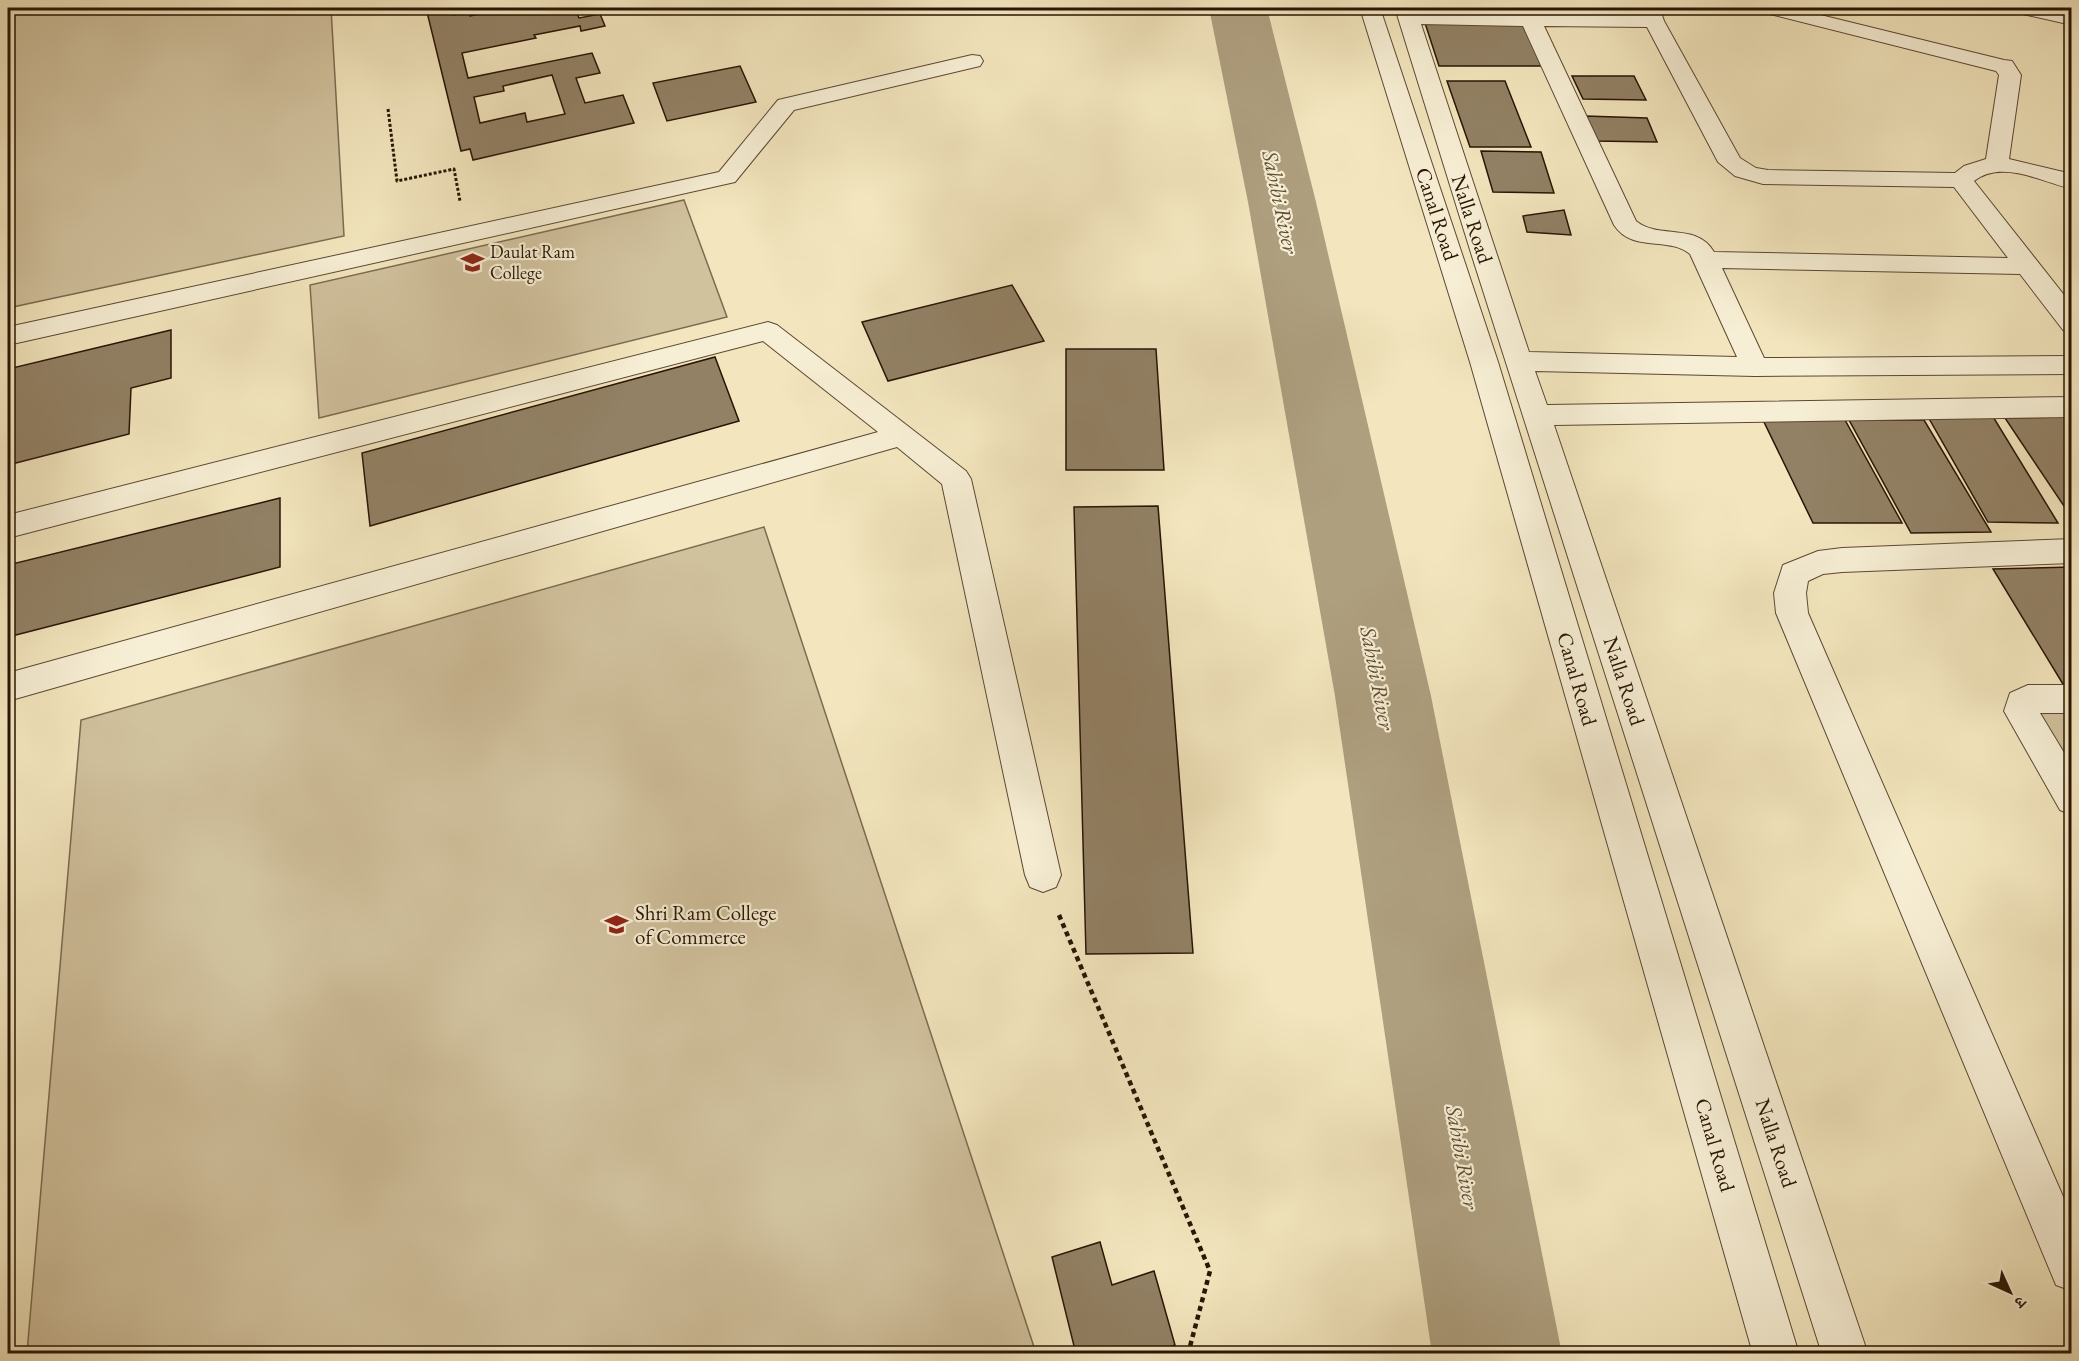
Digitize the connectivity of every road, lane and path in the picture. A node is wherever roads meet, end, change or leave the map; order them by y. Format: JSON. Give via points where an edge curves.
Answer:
{"nodes":[{"id":1,"x":1370,"y":8,"type":"edge"},
{"id":2,"x":1769,"y":8,"type":"edge"},
{"id":3,"x":2020,"y":8,"type":"edge"},
{"id":4,"x":1407,"y":13,"type":"edge"},
{"id":5,"x":1528,"y":14,"type":"edge"},
{"id":6,"x":1654,"y":14,"type":"edge"},
{"id":7,"x":2072,"y":19,"type":"edge"},
{"id":8,"x":972,"y":60,"type":"dead end"},
{"id":9,"x":388,"y":109,"type":"dead end"},
{"id":10,"x":1997,"y":162,"type":"junction"},
{"id":11,"x":1961,"y":180,"type":"junction"},
{"id":12,"x":2072,"y":182,"type":"edge"},
{"id":13,"x":466,"y":234,"type":"junction"},
{"id":14,"x":1706,"y":261,"type":"junction"},
{"id":15,"x":2026,"y":266,"type":"junction"},
{"id":16,"x":2072,"y":324,"type":"edge"},
{"id":17,"x":8,"y":336,"type":"edge"},
{"id":18,"x":1519,"y":361,"type":"junction"},
{"id":19,"x":2072,"y":365,"type":"edge"},
{"id":20,"x":1755,"y":367,"type":"junction"},
{"id":21,"x":2072,"y":406,"type":"edge"},
{"id":22,"x":1536,"y":415,"type":"junction"},
{"id":23,"x":901,"y":436,"type":"junction"},
{"id":24,"x":8,"y":526,"type":"edge"},
{"id":25,"x":2072,"y":551,"type":"edge"},
{"id":26,"x":8,"y":687,"type":"edge"},
{"id":27,"x":2072,"y":699,"type":"edge"},
{"id":28,"x":2072,"y":799,"type":"edge"},
{"id":29,"x":1043,"y":875,"type":"joint"},
{"id":30,"x":2072,"y":1269,"type":"edge"},
{"id":31,"x":1188,"y":1353,"type":"edge"},
{"id":32,"x":1776,"y":1353,"type":"edge"},
{"id":33,"x":1845,"y":1353,"type":"edge"}],
"edges":[{"from":1,"to":32,"type":"street","name":"Canal Road","via":[[1484,362]]},
{"from":2,"to":10,"type":"street","via":[[2004,66],[2010,75]]},
{"from":3,"to":7,"type":"street"},
{"from":4,"to":5,"type":"street"},
{"from":4,"to":18,"type":"street","name":"Nalla Road"},
{"from":5,"to":6,"type":"street"},
{"from":5,"to":14,"type":"street","via":[[1626,225],[1640,236],[1690,241]]},
{"from":6,"to":11,"type":"street","via":[[1737,169],[1752,176],[1768,177]]},
{"from":8,"to":13,"type":"street","via":[[786,105],[727,177]]},
{"from":9,"to":13,"type":"path","via":[[397,181],[454,169]]},
{"from":10,"to":11,"type":"street","via":[[1981,165]]},
{"from":10,"to":12,"type":"street"},
{"from":11,"to":15,"type":"street"},
{"from":13,"to":17,"type":"street"},
{"from":14,"to":15,"type":"street"},
{"from":14,"to":20,"type":"street"},
{"from":15,"to":16,"type":"street"},
{"from":18,"to":20,"type":"street"},
{"from":18,"to":22,"type":"street","name":"Nalla Road"},
{"from":19,"to":20,"type":"street"},
{"from":21,"to":22,"type":"street"},
{"from":22,"to":33,"type":"street","name":"Nalla Road"},
{"from":23,"to":24,"type":"street","via":[[768,331]]},
{"from":23,"to":26,"type":"street"},
{"from":23,"to":29,"type":"street","via":[[956,479]]},
{"from":25,"to":30,"type":"street","via":[[1818,563],[1794,574],[1790,592],[1792,614]]},
{"from":27,"to":28,"type":"street","via":[[2028,699],[2022,703],[2021,711]]},
{"from":29,"to":31,"type":"path","via":[[1210,1271]]}]}
